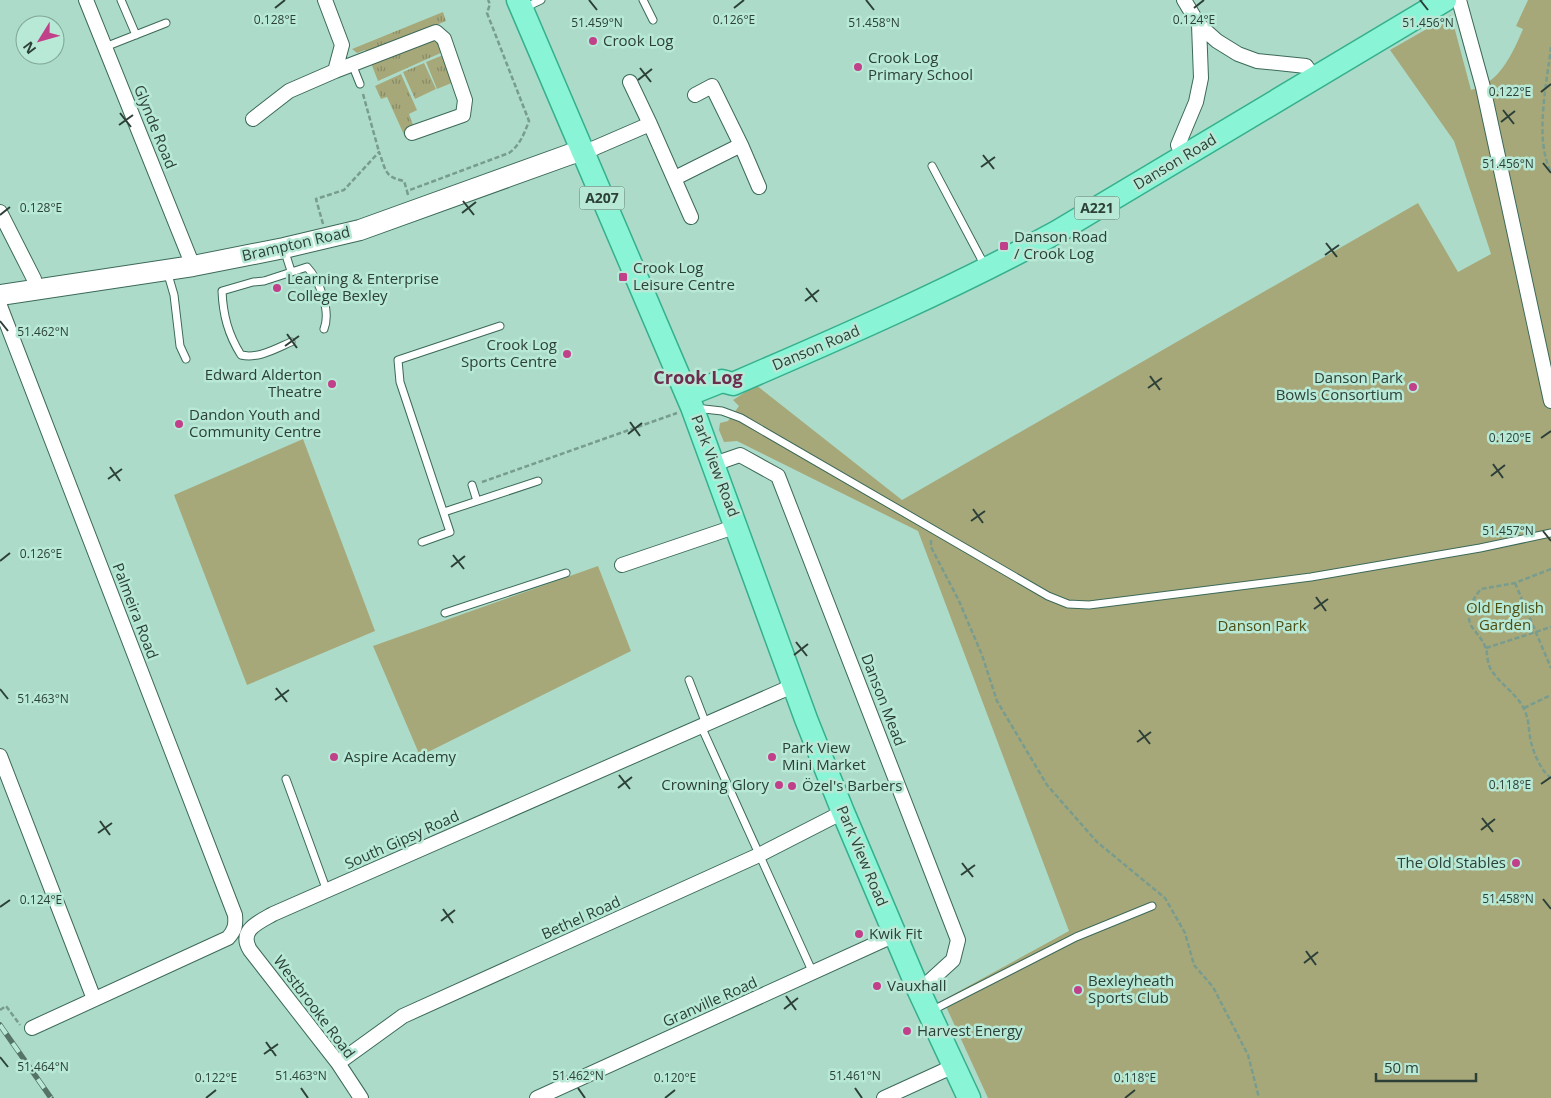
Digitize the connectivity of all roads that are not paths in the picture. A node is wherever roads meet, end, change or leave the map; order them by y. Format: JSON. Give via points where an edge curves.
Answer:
{"nodes":[{"id":1,"x":86,"y":0,"type":"edge"},
{"id":2,"x":121,"y":0,"type":"edge"},
{"id":3,"x":325,"y":0,"type":"edge"},
{"id":4,"x":643,"y":0,"type":"edge"},
{"id":5,"x":1184,"y":0,"type":"edge"},
{"id":6,"x":1445,"y":0,"type":"edge"},
{"id":7,"x":1459,"y":0,"type":"edge"},
{"id":8,"x":527,"y":3,"type":"edge"},
{"id":9,"x":653,"y":20,"type":"dead end"},
{"id":10,"x":166,"y":23,"type":"dead end"},
{"id":11,"x":1199,"y":25,"type":"junction"},
{"id":12,"x":136,"y":35,"type":"junction"},
{"id":13,"x":106,"y":48,"type":"junction"},
{"id":14,"x":352,"y":64,"type":"junction"},
{"id":15,"x":335,"y":71,"type":"junction"},
{"id":16,"x":1314,"y":79,"type":"junction"},
{"id":17,"x":630,"y":82,"type":"dead end"},
{"id":18,"x":360,"y":84,"type":"road end"},
{"id":19,"x":695,"y":95,"type":"dead end"},
{"id":20,"x":253,"y":119,"type":"dead end"},
{"id":21,"x":650,"y":124,"type":"junction"},
{"id":22,"x":412,"y":133,"type":"dead end"},
{"id":23,"x":740,"y":145,"type":"junction"},
{"id":24,"x":582,"y":152,"type":"junction"},
{"id":25,"x":1184,"y":157,"type":"junction"},
{"id":26,"x":932,"y":166,"type":"dead end"},
{"id":27,"x":675,"y":178,"type":"junction"},
{"id":28,"x":760,"y":187,"type":"dead end"},
{"id":29,"x":0,"y":212,"type":"edge"},
{"id":30,"x":692,"y":217,"type":"dead end"},
{"id":31,"x":284,"y":248,"type":"junction"},
{"id":32,"x":193,"y":266,"type":"junction"},
{"id":33,"x":986,"y":269,"type":"junction"},
{"id":34,"x":166,"y":270,"type":"junction"},
{"id":35,"x":291,"y":271,"type":"junction"},
{"id":36,"x":35,"y":290,"type":"junction"},
{"id":37,"x":0,"y":294,"type":"edge"},
{"id":38,"x":0,"y":306,"type":"edge"},
{"id":39,"x":500,"y":326,"type":"dead end"},
{"id":40,"x":324,"y":330,"type":"dead end"},
{"id":41,"x":291,"y":342,"type":"dead end"},
{"id":42,"x":186,"y":359,"type":"dead end"},
{"id":43,"x":690,"y":401,"type":"junction"},
{"id":44,"x":1551,"y":401,"type":"edge"},
{"id":45,"x":714,"y":464,"type":"junction"},
{"id":46,"x":538,"y":481,"type":"dead end"},
{"id":47,"x":472,"y":485,"type":"road end"},
{"id":48,"x":477,"y":501,"type":"junction"},
{"id":49,"x":444,"y":512,"type":"junction"},
{"id":50,"x":737,"y":526,"type":"junction"},
{"id":51,"x":1551,"y":533,"type":"edge"},
{"id":52,"x":422,"y":542,"type":"dead end"},
{"id":53,"x":622,"y":565,"type":"dead end"},
{"id":54,"x":566,"y":572,"type":"dead end"},
{"id":55,"x":445,"y":613,"type":"dead end"},
{"id":56,"x":689,"y":680,"type":"dead end"},
{"id":57,"x":795,"y":685,"type":"junction"},
{"id":58,"x":703,"y":725,"type":"junction"},
{"id":59,"x":0,"y":756,"type":"edge"},
{"id":60,"x":286,"y":779,"type":"dead end"},
{"id":61,"x":843,"y":812,"type":"junction"},
{"id":62,"x":759,"y":855,"type":"junction"},
{"id":63,"x":327,"y":891,"type":"junction"},
{"id":64,"x":1152,"y":906,"type":"dead end"},
{"id":65,"x":241,"y":932,"type":"junction"},
{"id":66,"x":895,"y":935,"type":"junction"},
{"id":67,"x":813,"y":973,"type":"junction"},
{"id":68,"x":919,"y":991,"type":"junction"},
{"id":69,"x":94,"y":999,"type":"junction"},
{"id":70,"x":929,"y":1012,"type":"junction"},
{"id":71,"x":32,"y":1028,"type":"dead end"},
{"id":72,"x":338,"y":1063,"type":"junction"},
{"id":73,"x":954,"y":1066,"type":"junction"},
{"id":74,"x":361,"y":1098,"type":"edge"},
{"id":75,"x":537,"y":1098,"type":"edge"},
{"id":76,"x":884,"y":1098,"type":"edge"},
{"id":77,"x":969,"y":1098,"type":"edge"}],
"edges":[{"from":1,"to":13,"type":"street","name":"Glynde Road"},
{"from":2,"to":12,"type":"lane"},
{"from":3,"to":15,"type":"street","via":[[342,45]]},
{"from":4,"to":9,"type":"lane"},
{"from":5,"to":11,"type":"street"},
{"from":6,"to":16,"type":"main road","name":"Danson Road","number":"A221"},
{"from":7,"to":44,"type":"street","via":[[1483,87]]},
{"from":8,"to":24,"type":"main road","number":"A207"},
{"from":10,"to":12,"type":"lane"},
{"from":11,"to":16,"type":"street","via":[[1238,54],[1256,61],[1306,66]]},
{"from":11,"to":25,"type":"street","via":[[1201,78],[1196,102],[1178,145]]},
{"from":12,"to":13,"type":"lane"},
{"from":13,"to":32,"type":"street","name":"Glynde Road"},
{"from":14,"to":15,"type":"street"},
{"from":14,"to":18,"type":"lane"},
{"from":14,"to":22,"type":"street","via":[[436,32],[444,39],[465,100],[463,115]]},
{"from":15,"to":20,"type":"street","via":[[289,91]]},
{"from":16,"to":25,"type":"main road","name":"Danson Road","number":"A221"},
{"from":17,"to":21,"type":"street"},
{"from":19,"to":23,"type":"street","via":[[712,86]]},
{"from":21,"to":24,"type":"street"},
{"from":21,"to":27,"type":"street"},
{"from":23,"to":27,"type":"street"},
{"from":23,"to":28,"type":"street"},
{"from":24,"to":31,"type":"street","name":"Brampton Road","via":[[360,230]]},
{"from":24,"to":43,"type":"main road","number":"A207"},
{"from":25,"to":33,"type":"main road","name":"Danson Road","number":"A221","via":[[1057,232]]},
{"from":26,"to":33,"type":"lane"},
{"from":27,"to":30,"type":"street"},
{"from":29,"to":36,"type":"street","via":[[34,280]]},
{"from":31,"to":32,"type":"street","name":"Brampton Road"},
{"from":31,"to":35,"type":"lane"},
{"from":32,"to":34,"type":"street","name":"Brampton Road"},
{"from":33,"to":43,"type":"main road","name":"Danson Road","number":"A221","via":[[863,328],[733,384],[729,393]]},
{"from":34,"to":36,"type":"street","name":"Brampton Road"},
{"from":34,"to":42,"type":"lane","via":[[174,295],[180,346]]},
{"from":35,"to":40,"type":"lane","via":[[307,267],[314,274],[328,320]]},
{"from":35,"to":41,"type":"lane","via":[[222,291],[224,317],[241,355],[257,356]]},
{"from":36,"to":37,"type":"street","name":"Brampton Road"},
{"from":38,"to":65,"type":"street","name":"Palmeira Road"},
{"from":39,"to":49,"type":"lane","via":[[398,360],[400,382]]},
{"from":43,"to":45,"type":"main road","name":"Park View Road","number":"A207"},
{"from":43,"to":51,"type":"lane","via":[[740,418],[1048,596],[1068,604],[1089,605],[1311,577]]},
{"from":45,"to":50,"type":"main road","name":"Park View Road","number":"A207"},
{"from":45,"to":68,"type":"street","name":"Danson Mead","via":[[740,456],[778,476],[782,485],[958,940],[954,960]]},
{"from":46,"to":48,"type":"lane"},
{"from":47,"to":48,"type":"lane"},
{"from":48,"to":49,"type":"lane"},
{"from":49,"to":52,"type":"lane","via":[[450,532]]},
{"from":50,"to":53,"type":"street","name":"Park View Road"},
{"from":50,"to":57,"type":"main road","name":"Park View Road","number":"A207"},
{"from":54,"to":55,"type":"lane"},
{"from":56,"to":58,"type":"lane"},
{"from":57,"to":58,"type":"street","name":"South Gipsy Road"},
{"from":57,"to":61,"type":"main road","name":"Park View Road","number":"A207"},
{"from":58,"to":62,"type":"lane"},
{"from":58,"to":63,"type":"street","name":"South Gipsy Road"},
{"from":59,"to":69,"type":"street"},
{"from":60,"to":63,"type":"lane"},
{"from":61,"to":62,"type":"street","name":"Bethel Road"},
{"from":61,"to":66,"type":"main road","name":"Park View Road","number":"A207"},
{"from":62,"to":67,"type":"lane"},
{"from":62,"to":72,"type":"street","name":"Bethel Road","via":[[403,1016]]},
{"from":63,"to":65,"type":"street","name":"South Gipsy Road"},
{"from":64,"to":70,"type":"lane","via":[[1076,937]]},
{"from":65,"to":69,"type":"street","name":"South Gipsy Road"},
{"from":65,"to":72,"type":"street","name":"Westbrooke Road","via":[[250,950]]},
{"from":66,"to":67,"type":"street","name":"Granville Road"},
{"from":66,"to":68,"type":"main road","name":"Park View Road","number":"A207"},
{"from":67,"to":75,"type":"street","name":"Granville Road"},
{"from":68,"to":70,"type":"main road","name":"Park View Road","number":"A207"},
{"from":69,"to":71,"type":"street","name":"South Gipsy Road"},
{"from":70,"to":73,"type":"main road","name":"Park View Road","number":"A207"},
{"from":72,"to":74,"type":"street","name":"Westbrooke Road"},
{"from":73,"to":76,"type":"street"},
{"from":73,"to":77,"type":"main road","name":"Park View Road","number":"A207"}]}
